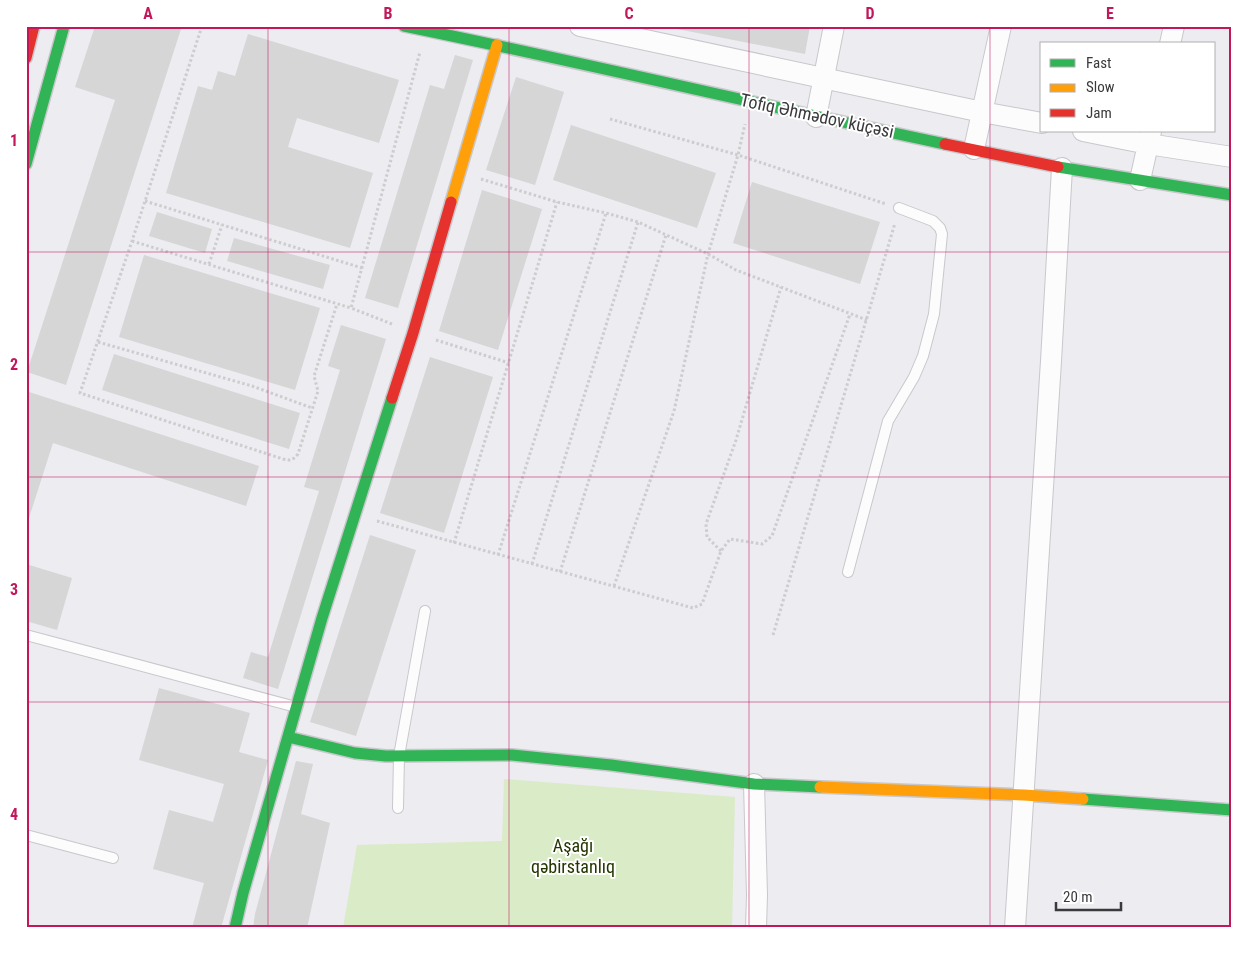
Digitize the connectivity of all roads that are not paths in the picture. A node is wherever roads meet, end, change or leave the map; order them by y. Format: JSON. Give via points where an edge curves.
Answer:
{"nodes":[{"id":1,"x":34,"y":26,"type":"edge"},
{"id":2,"x":64,"y":26,"type":"edge"},
{"id":3,"x":404,"y":26,"type":"edge"},
{"id":4,"x":580,"y":26,"type":"edge"},
{"id":5,"x":834,"y":26,"type":"edge"},
{"id":6,"x":1001,"y":26,"type":"edge"},
{"id":7,"x":1174,"y":26,"type":"edge"},
{"id":8,"x":1170,"y":42,"type":"edge"},
{"id":9,"x":497,"y":45,"type":"junction"},
{"id":10,"x":26,"y":58,"type":"edge"},
{"id":11,"x":824,"y":78,"type":"junction"},
{"id":12,"x":982,"y":112,"type":"junction"},
{"id":13,"x":816,"y":117,"type":"junction"},
{"id":14,"x":1040,"y":123,"type":"edge"},
{"id":15,"x":1093,"y":132,"type":"edge"},
{"id":16,"x":1150,"y":138,"type":"edge"},
{"id":17,"x":974,"y":149,"type":"junction"},
{"id":18,"x":1232,"y":157,"type":"edge"},
{"id":19,"x":26,"y":164,"type":"edge"},
{"id":20,"x":1062,"y":168,"type":"junction"},
{"id":21,"x":1140,"y":180,"type":"junction"},
{"id":22,"x":1232,"y":195,"type":"edge"},
{"id":23,"x":899,"y":208,"type":"road end"},
{"id":24,"x":848,"y":572,"type":"dead end"},
{"id":25,"x":425,"y":611,"type":"dead end"},
{"id":26,"x":26,"y":635,"type":"edge"},
{"id":27,"x":297,"y":707,"type":"junction"},
{"id":28,"x":288,"y":737,"type":"junction"},
{"id":29,"x":399,"y":756,"type":"junction"},
{"id":30,"x":754,"y":784,"type":"junction"},
{"id":31,"x":1024,"y":795,"type":"junction"},
{"id":32,"x":398,"y":808,"type":"dead end"},
{"id":33,"x":1232,"y":810,"type":"edge"},
{"id":34,"x":26,"y":835,"type":"edge"},
{"id":35,"x":113,"y":858,"type":"dead end"},
{"id":36,"x":235,"y":928,"type":"edge"},
{"id":37,"x":756,"y":928,"type":"edge"},
{"id":38,"x":1015,"y":928,"type":"edge"}],
"edges":[{"from":1,"to":10,"type":"main road"},
{"from":2,"to":19,"type":"main road"},
{"from":3,"to":9,"type":"main road","name":"Tofiq Əhmədov küçəsi"},
{"from":4,"to":11,"type":"street"},
{"from":5,"to":11,"type":"street"},
{"from":6,"to":12,"type":"street"},
{"from":7,"to":8,"type":"street"},
{"from":9,"to":13,"type":"main road","name":"Tofiq Əhmədov küçəsi"},
{"from":9,"to":27,"type":"main road","via":[[413,333]]},
{"from":11,"to":12,"type":"street"},
{"from":11,"to":13,"type":"street"},
{"from":12,"to":14,"type":"street"},
{"from":12,"to":17,"type":"street"},
{"from":13,"to":17,"type":"main road","name":"Tofiq Əhmədov küçəsi"},
{"from":15,"to":16,"type":"street"},
{"from":16,"to":18,"type":"street"},
{"from":16,"to":21,"type":"street"},
{"from":17,"to":20,"type":"main road","name":"Tofiq Əhmədov küçəsi"},
{"from":20,"to":21,"type":"main road","name":"Tofiq Əhmədov küçəsi"},
{"from":20,"to":31,"type":"street"},
{"from":21,"to":22,"type":"main road","name":"Tofiq Əhmədov küçəsi"},
{"from":23,"to":24,"type":"lane","via":[[933,221],[942,234],[934,314],[917,370],[888,421]]},
{"from":25,"to":29,"type":"lane"},
{"from":26,"to":27,"type":"lane"},
{"from":27,"to":28,"type":"main road"},
{"from":28,"to":29,"type":"main road","via":[[355,754]]},
{"from":28,"to":36,"type":"main road"},
{"from":29,"to":30,"type":"main road","via":[[512,755]]},
{"from":29,"to":32,"type":"lane"},
{"from":30,"to":31,"type":"main road"},
{"from":30,"to":37,"type":"street"},
{"from":31,"to":33,"type":"main road"},
{"from":31,"to":38,"type":"street"},
{"from":34,"to":35,"type":"lane"}]}
